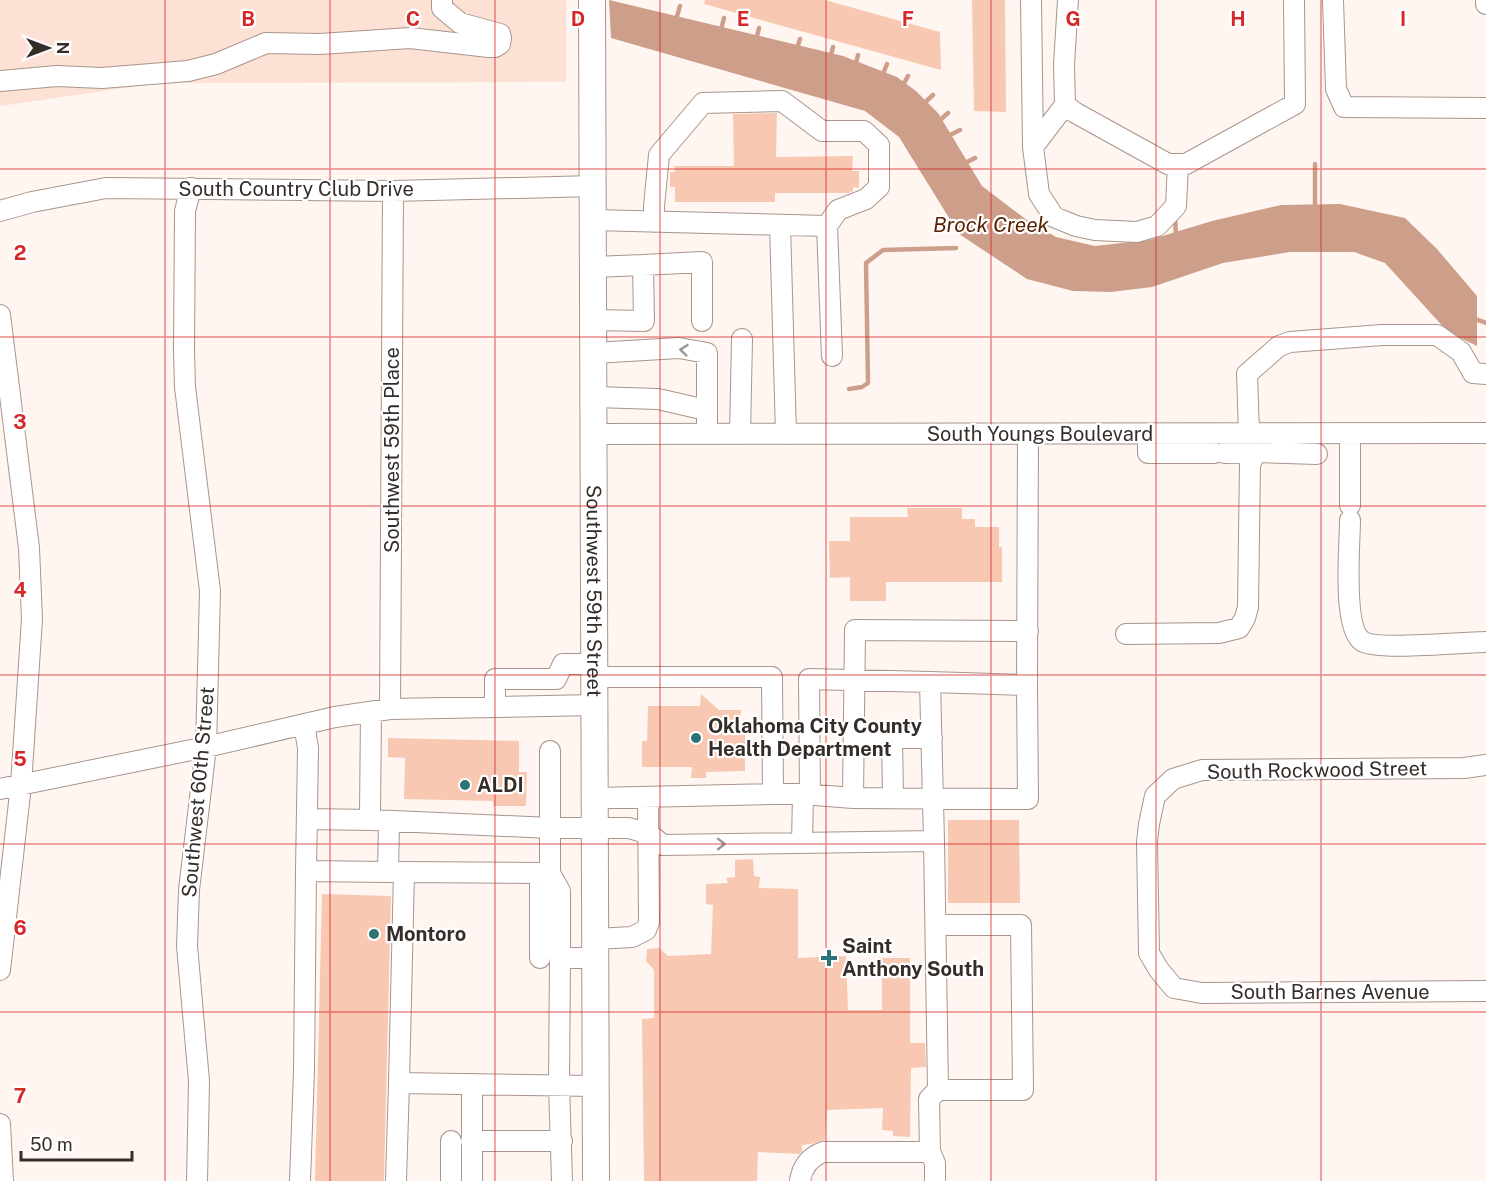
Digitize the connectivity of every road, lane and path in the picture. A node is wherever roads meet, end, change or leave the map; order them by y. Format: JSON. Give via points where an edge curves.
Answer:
{"nodes":[{"id":1,"x":442,"y":0,"type":"edge"},
{"id":2,"x":592,"y":0,"type":"edge"},
{"id":3,"x":1031,"y":0,"type":"edge"},
{"id":4,"x":1068,"y":0,"type":"edge"},
{"id":5,"x":1294,"y":0,"type":"edge"},
{"id":6,"x":1333,"y":0,"type":"edge"},
{"id":7,"x":0,"y":81,"type":"edge"},
{"id":8,"x":1065,"y":105,"type":"junction"},
{"id":9,"x":1486,"y":108,"type":"edge"},
{"id":10,"x":1033,"y":147,"type":"junction"},
{"id":11,"x":1178,"y":164,"type":"junction"},
{"id":12,"x":594,"y":186,"type":"junction"},
{"id":13,"x":191,"y":188,"type":"junction"},
{"id":14,"x":393,"y":191,"type":"junction"},
{"id":15,"x":0,"y":211,"type":"edge"},
{"id":16,"x":594,"y":220,"type":"junction"},
{"id":17,"x":654,"y":222,"type":"junction"},
{"id":18,"x":780,"y":225,"type":"junction"},
{"id":19,"x":827,"y":226,"type":"junction"},
{"id":20,"x":643,"y":265,"type":"junction"},
{"id":21,"x":594,"y":267,"type":"junction"},
{"id":22,"x":0,"y":315,"type":"edge"},
{"id":23,"x":594,"y":320,"type":"junction"},
{"id":24,"x":702,"y":321,"type":"dead end"},
{"id":25,"x":742,"y":339,"type":"dead end"},
{"id":26,"x":594,"y":353,"type":"junction"},
{"id":27,"x":832,"y":356,"type":"dead end"},
{"id":28,"x":1486,"y":374,"type":"edge"},
{"id":29,"x":594,"y":397,"type":"junction"},
{"id":30,"x":706,"y":410,"type":"junction"},
{"id":31,"x":1486,"y":433,"type":"edge"},
{"id":32,"x":595,"y":434,"type":"junction"},
{"id":33,"x":707,"y":434,"type":"junction"},
{"id":34,"x":740,"y":434,"type":"junction"},
{"id":35,"x":786,"y":434,"type":"junction"},
{"id":36,"x":1028,"y":434,"type":"junction"},
{"id":37,"x":1148,"y":434,"type":"junction"},
{"id":38,"x":1254,"y":440,"type":"junction"},
{"id":39,"x":1350,"y":444,"type":"junction"},
{"id":40,"x":1028,"y":631,"type":"junction"},
{"id":41,"x":1126,"y":634,"type":"dead end"},
{"id":42,"x":1486,"y":642,"type":"edge"},
{"id":43,"x":595,"y":670,"type":"junction"},
{"id":44,"x":854,"y":681,"type":"junction"},
{"id":45,"x":930,"y":682,"type":"junction"},
{"id":46,"x":1027,"y":685,"type":"junction"},
{"id":47,"x":595,"y":705,"type":"junction"},
{"id":48,"x":495,"y":707,"type":"junction"},
{"id":49,"x":381,"y":710,"type":"junction"},
{"id":50,"x":304,"y":724,"type":"junction"},
{"id":51,"x":854,"y":736,"type":"junction"},
{"id":52,"x":892,"y":737,"type":"junction"},
{"id":53,"x":932,"y":738,"type":"junction"},
{"id":54,"x":206,"y":747,"type":"junction"},
{"id":55,"x":550,"y":751,"type":"dead end"},
{"id":56,"x":1486,"y":765,"type":"edge"},
{"id":57,"x":21,"y":785,"type":"junction"},
{"id":58,"x":0,"y":789,"type":"edge"},
{"id":59,"x":773,"y":794,"type":"junction"},
{"id":60,"x":806,"y":794,"type":"junction"},
{"id":61,"x":648,"y":796,"type":"junction"},
{"id":62,"x":595,"y":798,"type":"junction"},
{"id":63,"x":853,"y":798,"type":"junction"},
{"id":64,"x":892,"y":798,"type":"junction"},
{"id":65,"x":933,"y":798,"type":"junction"},
{"id":66,"x":307,"y":819,"type":"junction"},
{"id":67,"x":381,"y":821,"type":"junction"},
{"id":68,"x":550,"y":828,"type":"junction"},
{"id":69,"x":595,"y":828,"type":"junction"},
{"id":70,"x":656,"y":839,"type":"junction"},
{"id":71,"x":934,"y":842,"type":"junction"},
{"id":72,"x":802,"y":843,"type":"junction"},
{"id":73,"x":306,"y":871,"type":"junction"},
{"id":74,"x":396,"y":872,"type":"junction"},
{"id":75,"x":545,"y":873,"type":"junction"},
{"id":76,"x":936,"y":926,"type":"junction"},
{"id":77,"x":595,"y":949,"type":"junction"},
{"id":78,"x":540,"y":958,"type":"dead end"},
{"id":79,"x":560,"y":958,"type":"junction"},
{"id":80,"x":0,"y":970,"type":"edge"},
{"id":81,"x":1174,"y":988,"type":"joint"},
{"id":82,"x":1486,"y":991,"type":"edge"},
{"id":83,"x":399,"y":1083,"type":"junction"},
{"id":84,"x":472,"y":1084,"type":"junction"},
{"id":85,"x":559,"y":1086,"type":"junction"},
{"id":86,"x":595,"y":1086,"type":"junction"},
{"id":87,"x":938,"y":1090,"type":"junction"},
{"id":88,"x":0,"y":1124,"type":"edge"},
{"id":89,"x":451,"y":1141,"type":"dead end"},
{"id":90,"x":471,"y":1141,"type":"junction"},
{"id":91,"x":562,"y":1141,"type":"junction"},
{"id":92,"x":930,"y":1152,"type":"junction"},
{"id":93,"x":3,"y":1181,"type":"edge"},
{"id":94,"x":197,"y":1181,"type":"edge"},
{"id":95,"x":300,"y":1181,"type":"edge"},
{"id":96,"x":396,"y":1181,"type":"edge"},
{"id":97,"x":451,"y":1181,"type":"edge"},
{"id":98,"x":472,"y":1181,"type":"edge"},
{"id":99,"x":562,"y":1181,"type":"edge"},
{"id":100,"x":596,"y":1181,"type":"edge"},
{"id":101,"x":800,"y":1181,"type":"edge"},
{"id":102,"x":935,"y":1181,"type":"edge"}],
"edges":[{"from":1,"to":7,"type":"street","via":[[442,8],[458,32],[436,42],[410,38],[266,43],[216,64],[188,70]]},
{"from":2,"to":12,"type":"main road","name":"Southwest 59th Street"},
{"from":3,"to":10,"type":"street"},
{"from":4,"to":8,"type":"street"},
{"from":5,"to":11,"type":"street","via":[[1295,104],[1186,164]]},
{"from":6,"to":9,"type":"street","via":[[1336,89],[1344,107]]},
{"from":8,"to":10,"type":"street"},
{"from":8,"to":11,"type":"street","via":[[1168,164]]},
{"from":10,"to":11,"type":"street","via":[[1040,194],[1054,217],[1095,230],[1137,231],[1157,226],[1176,206]]},
{"from":12,"to":14,"type":"street","name":"South Country Club Drive"},
{"from":12,"to":16,"type":"main road","name":"Southwest 59th Street"},
{"from":13,"to":14,"type":"street","name":"South Country Club Drive"},
{"from":13,"to":15,"type":"street","name":"South Country Club Drive","via":[[106,188]]},
{"from":13,"to":54,"type":"street","name":"Southwest 60th Street","via":[[185,211],[184,351],[210,591]]},
{"from":14,"to":49,"type":"street","name":"Southwest 59th Place"},
{"from":16,"to":17,"type":"street"},
{"from":16,"to":21,"type":"main road","name":"Southwest 59th Street"},
{"from":17,"to":18,"type":"street"},
{"from":17,"to":19,"type":"street","via":[[659,155],[703,103],[782,101],[822,131],[864,131],[879,145],[879,187],[867,199],[838,210]]},
{"from":18,"to":19,"type":"street"},
{"from":18,"to":35,"type":"street"},
{"from":19,"to":27,"type":"street"},
{"from":20,"to":21,"type":"street"},
{"from":20,"to":23,"type":"street","via":[[644,321]]},
{"from":20,"to":24,"type":"street","via":[[702,262]]},
{"from":21,"to":23,"type":"main road","name":"Southwest 59th Street"},
{"from":22,"to":57,"type":"street","via":[[29,548],[32,619]]},
{"from":23,"to":26,"type":"main road","name":"Southwest 59th Street"},
{"from":25,"to":34,"type":"street"},
{"from":26,"to":29,"type":"main road","name":"Southwest 59th Street"},
{"from":30,"to":26,"type":"street","one_way":true,"via":[[707,353],[679,348]]},
{"from":28,"to":38,"type":"street","via":[[1473,373],[1461,352],[1437,335],[1290,342],[1279,346],[1247,374]]},
{"from":29,"to":30,"type":"street","via":[[658,399]]},
{"from":29,"to":32,"type":"main road","name":"Southwest 59th Street"},
{"from":30,"to":33,"type":"street"},
{"from":31,"to":39,"type":"street","name":"South Youngs Boulevard"},
{"from":32,"to":33,"type":"street","name":"South Youngs Boulevard"},
{"from":32,"to":43,"type":"main road","name":"Southwest 59th Street"},
{"from":33,"to":34,"type":"street","name":"South Youngs Boulevard"},
{"from":34,"to":35,"type":"street","name":"South Youngs Boulevard"},
{"from":35,"to":36,"type":"street","name":"South Youngs Boulevard"},
{"from":36,"to":37,"type":"street","name":"South Youngs Boulevard"},
{"from":36,"to":40,"type":"street"},
{"from":37,"to":38,"type":"street","name":"South Youngs Boulevard"},
{"from":37,"to":38,"type":"street","via":[[1148,453],[1219,453]]},
{"from":38,"to":39,"type":"street","name":"South Youngs Boulevard"},
{"from":38,"to":39,"type":"street","via":[[1322,454]]},
{"from":38,"to":41,"type":"street","via":[[1250,464],[1248,607],[1239,628],[1219,633]]},
{"from":39,"to":42,"type":"street","via":[[1349,612],[1360,640],[1384,646]]},
{"from":40,"to":44,"type":"street","via":[[855,630]]},
{"from":40,"to":46,"type":"street"},
{"from":43,"to":47,"type":"main road","name":"Southwest 59th Street"},
{"from":43,"to":48,"type":"street","via":[[563,664],[556,679],[495,679]]},
{"from":43,"to":59,"type":"street","via":[[772,677]]},
{"from":44,"to":45,"type":"street"},
{"from":44,"to":51,"type":"street"},
{"from":44,"to":60,"type":"street","via":[[809,679]]},
{"from":45,"to":46,"type":"street"},
{"from":45,"to":53,"type":"street"},
{"from":46,"to":65,"type":"street","via":[[1028,799]]},
{"from":47,"to":48,"type":"street"},
{"from":47,"to":62,"type":"main road","name":"Southwest 59th Street"},
{"from":48,"to":49,"type":"street"},
{"from":49,"to":50,"type":"street"},
{"from":49,"to":67,"type":"street","name":"Southwest 59th Place","via":[[370,814]]},
{"from":50,"to":54,"type":"street"},
{"from":50,"to":66,"type":"street","via":[[308,748]]},
{"from":51,"to":52,"type":"street"},
{"from":51,"to":63,"type":"street"},
{"from":52,"to":53,"type":"street"},
{"from":52,"to":64,"type":"street"},
{"from":53,"to":65,"type":"street"},
{"from":54,"to":57,"type":"street"},
{"from":54,"to":94,"type":"street","name":"Southwest 60th Street","via":[[189,890],[187,946],[199,1081]]},
{"from":55,"to":68,"type":"street"},
{"from":56,"to":81,"type":"street","name":"South Rockwood Street","via":[[1202,770],[1173,779],[1155,796],[1147,843],[1149,953]]},
{"from":57,"to":58,"type":"street"},
{"from":57,"to":80,"type":"street"},
{"from":59,"to":60,"type":"street"},
{"from":59,"to":61,"type":"street"},
{"from":60,"to":63,"type":"street"},
{"from":60,"to":72,"type":"street"},
{"from":61,"to":62,"type":"street"},
{"from":61,"to":70,"type":"street"},
{"from":62,"to":69,"type":"main road","name":"Southwest 59th Street"},
{"from":63,"to":64,"type":"street"},
{"from":64,"to":65,"type":"street"},
{"from":65,"to":71,"type":"street"},
{"from":66,"to":67,"type":"street"},
{"from":66,"to":73,"type":"street"},
{"from":67,"to":68,"type":"street"},
{"from":67,"to":74,"type":"street","name":"Southwest 59th Place"},
{"from":68,"to":69,"type":"street"},
{"from":68,"to":75,"type":"street"},
{"from":69,"to":70,"type":"street","via":[[629,828]]},
{"from":69,"to":77,"type":"main road","name":"Southwest 59th Street"},
{"from":70,"to":72,"type":"street","one_way":true},
{"from":70,"to":77,"type":"street","via":[[646,930]]},
{"from":71,"to":72,"type":"street"},
{"from":71,"to":76,"type":"street"},
{"from":73,"to":74,"type":"street"},
{"from":73,"to":95,"type":"street"},
{"from":74,"to":75,"type":"street"},
{"from":74,"to":83,"type":"street","name":"Southwest 59th Place"},
{"from":75,"to":78,"type":"street"},
{"from":75,"to":79,"type":"street","via":[[560,891]]},
{"from":76,"to":87,"type":"street"},
{"from":76,"to":87,"type":"street","via":[[1021,925],[1023,1066],[1023,1090]]},
{"from":77,"to":79,"type":"street"},
{"from":77,"to":86,"type":"main road","name":"Southwest 59th Street"},
{"from":79,"to":85,"type":"street"},
{"from":81,"to":82,"type":"street","name":"South Barnes Avenue","via":[[1202,993]]},
{"from":83,"to":84,"type":"street"},
{"from":83,"to":96,"type":"street","name":"Southwest 59th Place"},
{"from":84,"to":85,"type":"street"},
{"from":84,"to":90,"type":"street"},
{"from":85,"to":86,"type":"street"},
{"from":85,"to":91,"type":"street"},
{"from":86,"to":100,"type":"main road","name":"Southwest 59th Street"},
{"from":87,"to":92,"type":"street","via":[[929,1099]]},
{"from":88,"to":93,"type":"street"},
{"from":89,"to":97,"type":"street"},
{"from":90,"to":91,"type":"street"},
{"from":90,"to":98,"type":"street"},
{"from":91,"to":99,"type":"street"},
{"from":92,"to":101,"type":"street","via":[[823,1152],[805,1166]]},
{"from":92,"to":102,"type":"street","via":[[935,1163]]}]}
